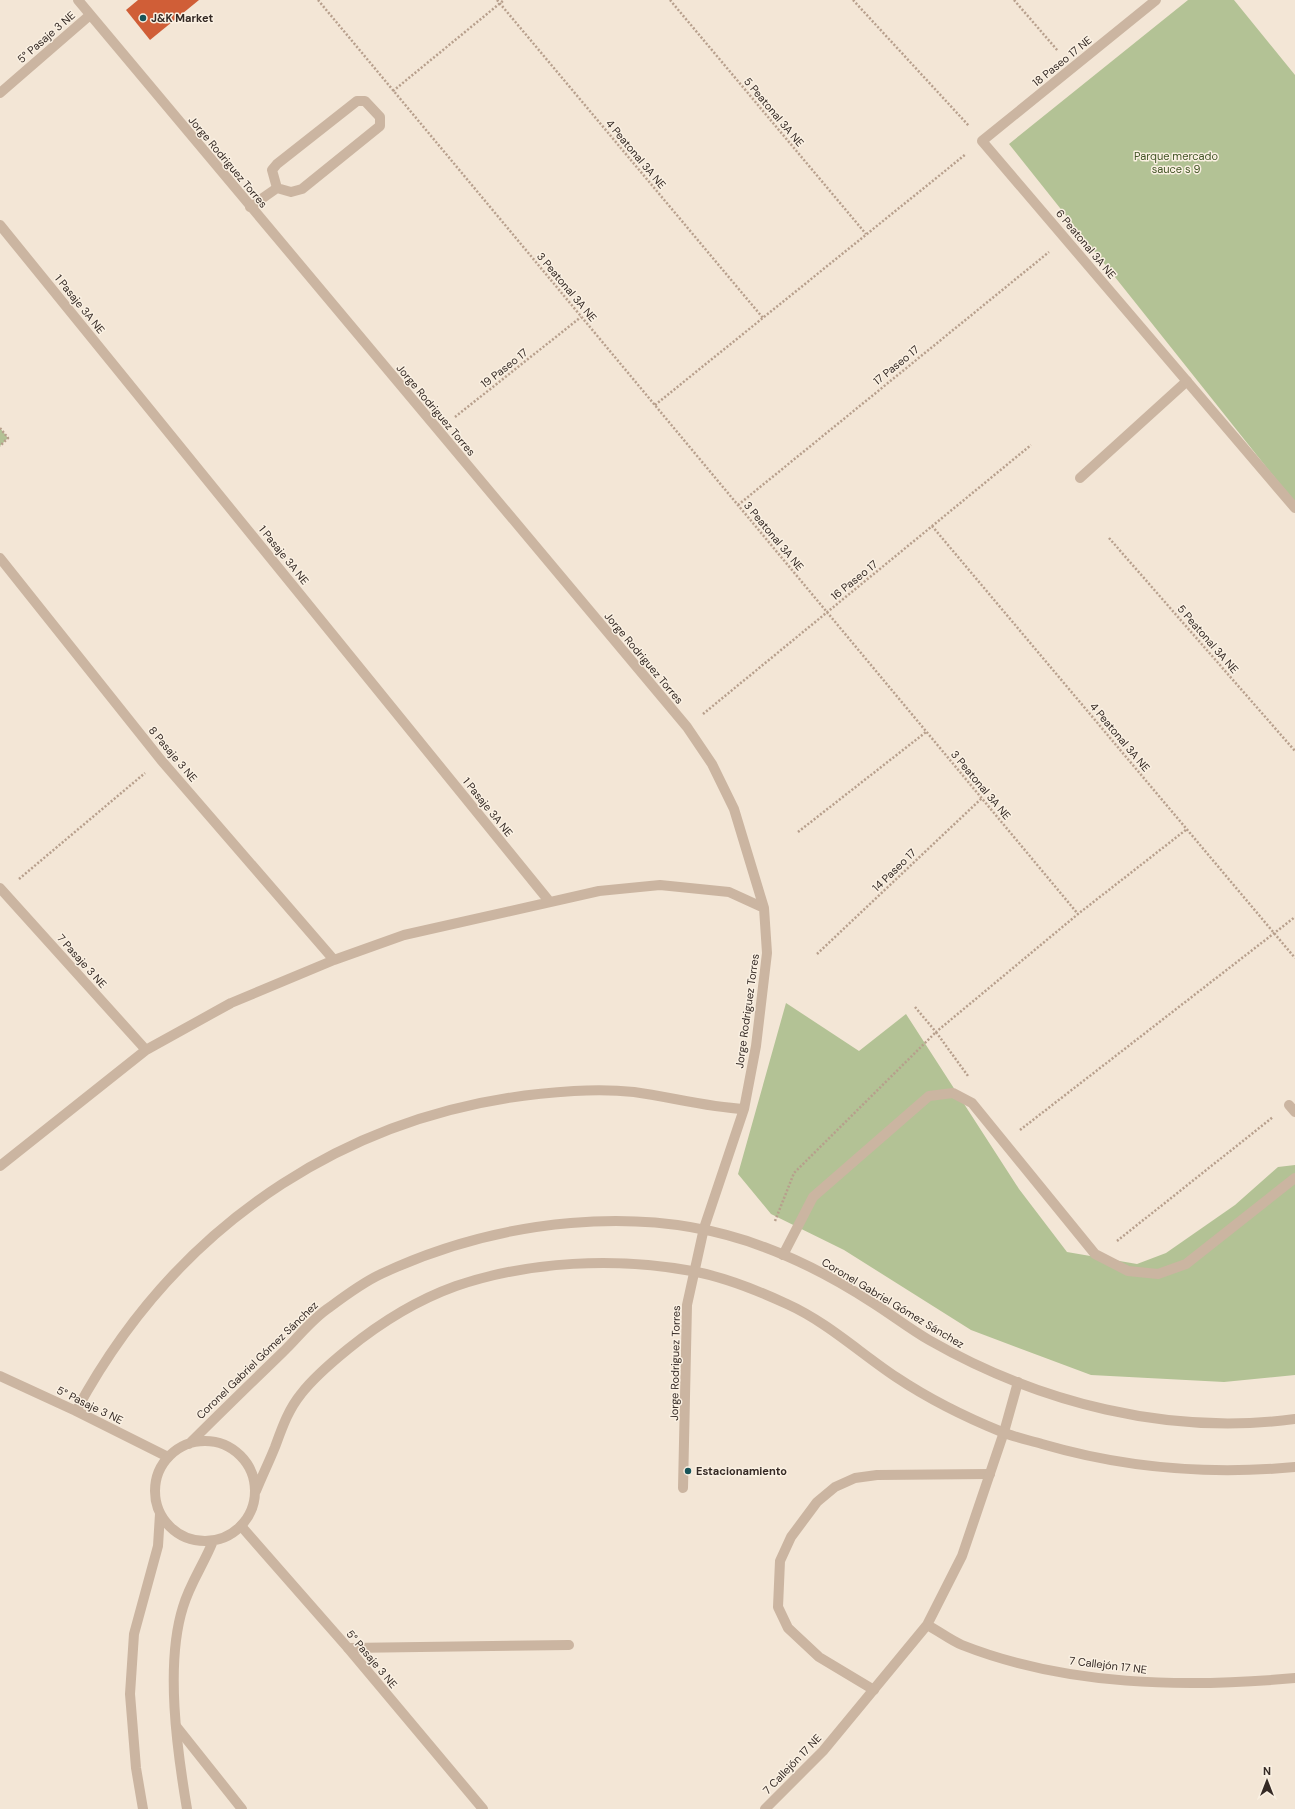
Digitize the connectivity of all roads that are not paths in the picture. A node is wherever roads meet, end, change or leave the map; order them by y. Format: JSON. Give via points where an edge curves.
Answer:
{"nodes":[{"id":1,"x":78,"y":0,"type":"edge"},
{"id":2,"x":1156,"y":0,"type":"edge"},
{"id":3,"x":90,"y":15,"type":"junction"},
{"id":4,"x":0,"y":93,"type":"edge"},
{"id":5,"x":982,"y":141,"type":"joint"},
{"id":6,"x":277,"y":188,"type":"junction"},
{"id":7,"x":250,"y":207,"type":"junction"},
{"id":8,"x":0,"y":224,"type":"edge"},
{"id":9,"x":1187,"y":381,"type":"junction"},
{"id":10,"x":1080,"y":478,"type":"dead end"},
{"id":11,"x":1295,"y":508,"type":"edge"},
{"id":12,"x":0,"y":558,"type":"edge"},
{"id":13,"x":2,"y":890,"type":"edge"},
{"id":14,"x":549,"y":901,"type":"junction"},
{"id":15,"x":764,"y":908,"type":"junction"},
{"id":16,"x":334,"y":960,"type":"junction"},
{"id":17,"x":146,"y":1050,"type":"junction"},
{"id":18,"x":744,"y":1109,"type":"junction"},
{"id":19,"x":0,"y":1166,"type":"edge"},
{"id":20,"x":1295,"y":1178,"type":"edge"},
{"id":21,"x":704,"y":1228,"type":"junction"},
{"id":22,"x":783,"y":1255,"type":"junction"},
{"id":23,"x":694,"y":1271,"type":"junction"},
{"id":24,"x":0,"y":1376,"type":"edge"},
{"id":25,"x":1018,"y":1382,"type":"junction"},
{"id":26,"x":76,"y":1411,"type":"junction"},
{"id":27,"x":1295,"y":1420,"type":"edge"},
{"id":28,"x":1004,"y":1432,"type":"junction"},
{"id":29,"x":189,"y":1444,"type":"junction"},
{"id":30,"x":168,"y":1457,"type":"junction"},
{"id":31,"x":1295,"y":1467,"type":"edge"},
{"id":32,"x":990,"y":1474,"type":"junction"},
{"id":33,"x":683,"y":1488,"type":"dead end"},
{"id":34,"x":256,"y":1491,"type":"junction"},
{"id":35,"x":160,"y":1514,"type":"junction"},
{"id":36,"x":241,"y":1526,"type":"junction"},
{"id":37,"x":213,"y":1540,"type":"junction"},
{"id":38,"x":928,"y":1625,"type":"junction"},
{"id":39,"x":569,"y":1645,"type":"dead end"},
{"id":40,"x":348,"y":1648,"type":"junction"},
{"id":41,"x":1295,"y":1678,"type":"edge"},
{"id":42,"x":874,"y":1690,"type":"junction"},
{"id":43,"x":176,"y":1726,"type":"junction"},
{"id":44,"x":143,"y":1809,"type":"edge"},
{"id":45,"x":187,"y":1809,"type":"edge"},
{"id":46,"x":242,"y":1809,"type":"edge"},
{"id":47,"x":482,"y":1809,"type":"edge"},
{"id":48,"x":765,"y":1809,"type":"edge"}],
"edges":[{"from":1,"to":3,"type":"street","name":"Jorge Rodriguez Torres"},
{"from":2,"to":5,"type":"street","name":"18 Paseo 17 NE"},
{"from":3,"to":4,"type":"street","name":"5° Pasaje 3 NE"},
{"from":3,"to":7,"type":"street","name":"Jorge Rodriguez Torres"},
{"from":5,"to":9,"type":"street","name":"6 Peatonal 3A NE"},
{"from":6,"to":6,"type":"street","via":[[291,192],[302,189],[380,126],[380,117],[365,101],[357,101],[277,164],[272,170]]},
{"from":6,"to":7,"type":"street"},
{"from":7,"to":15,"type":"street","name":"Jorge Rodriguez Torres","via":[[687,727],[712,764],[734,809]]},
{"from":8,"to":14,"type":"street","name":"1 Pasaje 3A NE"},
{"from":9,"to":10,"type":"street"},
{"from":9,"to":11,"type":"street","name":"6 Peatonal 3A NE"},
{"from":12,"to":16,"type":"street","name":"8 Pasaje 3 NE","via":[[161,760]]},
{"from":13,"to":17,"type":"street","name":"7 Pasaje 3 NE"},
{"from":14,"to":15,"type":"street","via":[[599,891],[660,885],[729,892]]},
{"from":14,"to":16,"type":"street","via":[[404,934]]},
{"from":15,"to":18,"type":"street","name":"Jorge Rodriguez Torres","via":[[767,953],[756,1046]]},
{"from":16,"to":17,"type":"street","via":[[231,1003]]},
{"from":17,"to":19,"type":"street"},
{"from":18,"to":21,"type":"street","name":"Jorge Rodriguez Torres"},
{"from":18,"to":26,"type":"street","via":[[715,1107],[632,1092],[519,1096],[463,1107],[409,1122],[356,1143],[306,1168],[259,1199],[173,1273],[137,1316],[104,1362]]},
{"from":20,"to":22,"type":"street","via":[[1186,1264],[1158,1274],[1128,1271],[1096,1254],[972,1102],[953,1093],[929,1096],[813,1197]]},
{"from":21,"to":22,"type":"street","name":"Coronel Gabriel Gómez Sánchez"},
{"from":21,"to":23,"type":"street","name":"Jorge Rodriguez Torres"},
{"from":21,"to":29,"type":"street","name":"Coronel Gabriel Gómez Sánchez","via":[[644,1222],[585,1222],[492,1234],[436,1250],[378,1275],[326,1309]]},
{"from":22,"to":25,"type":"street","name":"Coronel Gabriel Gómez Sánchez","via":[[818,1271],[928,1340],[978,1366]]},
{"from":23,"to":28,"type":"street","via":[[739,1284],[790,1305],[833,1331],[895,1377],[932,1399]]},
{"from":23,"to":33,"type":"street","name":"Jorge Rodriguez Torres","via":[[687,1305]]},
{"from":23,"to":34,"type":"street","via":[[644,1264],[584,1262],[524,1269],[456,1286],[413,1306],[368,1332],[332,1362],[300,1394],[284,1422]]},
{"from":24,"to":26,"type":"street","name":"5° Pasaje 3 NE"},
{"from":25,"to":27,"type":"street","name":"Coronel Gabriel Gómez Sánchez","via":[[1048,1394],[1126,1415],[1196,1423],[1262,1424]]},
{"from":25,"to":28,"type":"street","name":"7 Callejón 17 NE"},
{"from":26,"to":30,"type":"street","name":"5° Pasaje 3 NE"},
{"from":28,"to":31,"type":"street","via":[[1072,1453],[1135,1465],[1189,1470]]},
{"from":28,"to":32,"type":"street","name":"7 Callejón 17 NE"},
{"from":29,"to":30,"type":"street","via":[[177,1449]]},
{"from":29,"to":34,"type":"street","via":[[204,1441],[234,1450],[245,1461]]},
{"from":30,"to":35,"type":"street","via":[[155,1483],[155,1499]]},
{"from":32,"to":38,"type":"street","name":"7 Callejón 17 NE","via":[[962,1556]]},
{"from":32,"to":42,"type":"street","via":[[878,1474],[856,1478],[835,1487],[817,1502],[791,1538],[780,1561],[778,1607],[788,1628],[819,1657]]},
{"from":34,"to":36,"type":"street","via":[[249,1516]]},
{"from":35,"to":37,"type":"street","via":[[169,1526],[182,1536],[197,1540]]},
{"from":35,"to":44,"type":"street","via":[[158,1546],[134,1634],[130,1694],[136,1768]]},
{"from":36,"to":37,"type":"street","via":[[228,1535]]},
{"from":36,"to":40,"type":"street","name":"5° Pasaje 3 NE"},
{"from":37,"to":43,"type":"street","via":[[205,1561],[194,1576],[183,1608],[175,1650]]},
{"from":38,"to":41,"type":"street","name":"7 Callejón 17 NE","via":[[960,1644],[1008,1661],[1105,1678],[1175,1684],[1238,1683]]},
{"from":38,"to":42,"type":"street","name":"7 Callejón 17 NE"},
{"from":39,"to":40,"type":"street"},
{"from":40,"to":47,"type":"street","name":"5° Pasaje 3 NE"},
{"from":42,"to":48,"type":"street","name":"7 Callejón 17 NE","via":[[823,1751]]},
{"from":43,"to":45,"type":"street"},
{"from":43,"to":46,"type":"street"}]}
